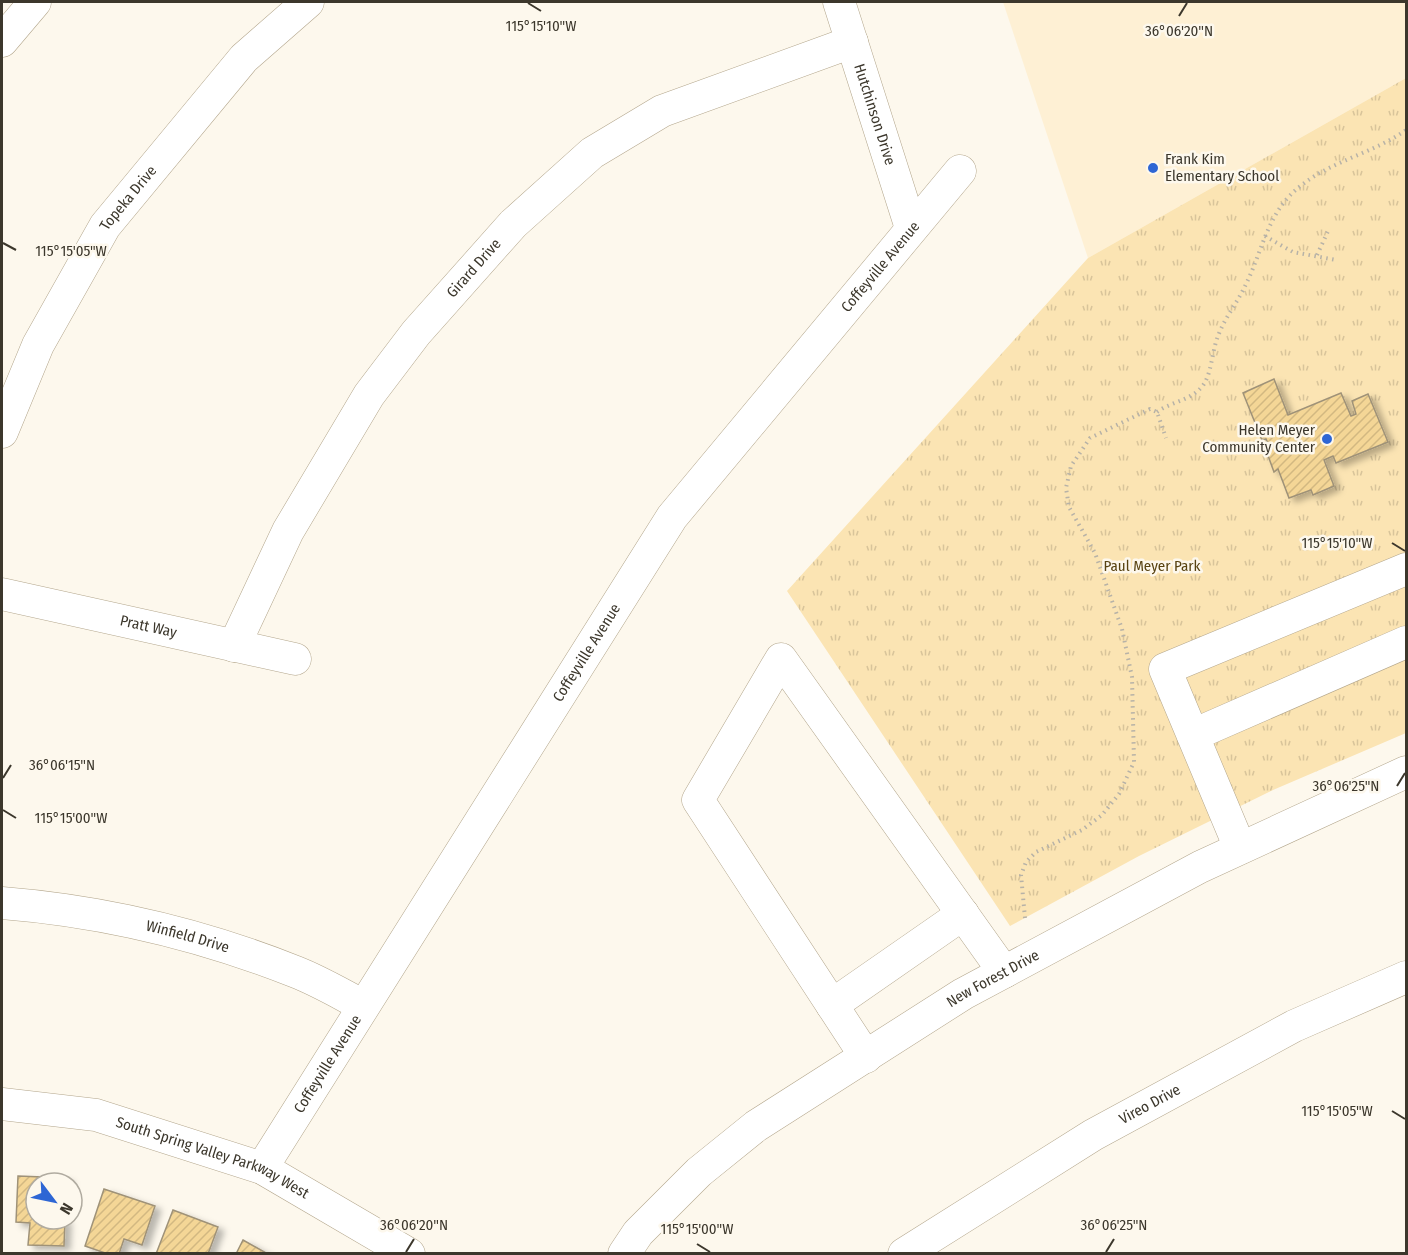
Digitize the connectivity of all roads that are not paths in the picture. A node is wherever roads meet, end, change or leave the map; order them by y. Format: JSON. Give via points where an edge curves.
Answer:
{"nodes":[{"id":1,"x":35,"y":2,"type":"edge"},
{"id":2,"x":308,"y":2,"type":"edge"},
{"id":3,"x":839,"y":2,"type":"edge"},
{"id":4,"x":2,"y":41,"type":"edge"},
{"id":5,"x":852,"y":42,"type":"junction"},
{"id":6,"x":960,"y":171,"type":"dead end"},
{"id":7,"x":911,"y":228,"type":"junction"},
{"id":8,"x":2,"y":432,"type":"edge"},
{"id":9,"x":1407,"y":569,"type":"edge"},
{"id":10,"x":2,"y":594,"type":"edge"},
{"id":11,"x":1407,"y":642,"type":"edge"},
{"id":12,"x":234,"y":646,"type":"junction"},
{"id":13,"x":295,"y":659,"type":"dead end"},
{"id":14,"x":1193,"y":735,"type":"junction"},
{"id":15,"x":1403,"y":783,"type":"edge"},
{"id":16,"x":1240,"y":848,"type":"junction"},
{"id":17,"x":2,"y":903,"type":"edge"},
{"id":18,"x":963,"y":914,"type":"junction"},
{"id":19,"x":1004,"y":972,"type":"junction"},
{"id":20,"x":1407,"y":977,"type":"edge"},
{"id":21,"x":362,"y":1005,"type":"junction"},
{"id":22,"x":832,"y":1005,"type":"junction"},
{"id":23,"x":866,"y":1057,"type":"junction"},
{"id":24,"x":2,"y":1104,"type":"edge"},
{"id":25,"x":262,"y":1168,"type":"junction"},
{"id":26,"x":365,"y":1242,"type":"edge"},
{"id":27,"x":409,"y":1254,"type":"edge"},
{"id":28,"x":624,"y":1254,"type":"edge"},
{"id":29,"x":904,"y":1254,"type":"edge"}],
"edges":[{"from":1,"to":4,"type":"street"},
{"from":2,"to":8,"type":"street","name":"Topeka Drive","via":[[244,58],[105,226],[38,345]]},
{"from":3,"to":5,"type":"street","name":"Hutchinson Drive"},
{"from":5,"to":7,"type":"street","name":"Hutchinson Drive"},
{"from":5,"to":12,"type":"street","name":"Girard Drive","via":[[662,111],[592,153],[513,224],[416,333],[369,395],[288,531]]},
{"from":6,"to":7,"type":"street","name":"Coffeyville Avenue"},
{"from":7,"to":21,"type":"street","name":"Coffeyville Avenue","via":[[672,517]]},
{"from":9,"to":14,"type":"street","via":[[1165,669]]},
{"from":10,"to":12,"type":"street","name":"Pratt Way"},
{"from":11,"to":14,"type":"street"},
{"from":12,"to":13,"type":"street","name":"Pratt Way"},
{"from":14,"to":16,"type":"street"},
{"from":15,"to":16,"type":"street","name":"New Forest Drive"},
{"from":16,"to":19,"type":"street","name":"New Forest Drive"},
{"from":17,"to":21,"type":"street","name":"Winfield Drive","via":[[176,932],[297,973]]},
{"from":18,"to":19,"type":"street"},
{"from":18,"to":22,"type":"street"},
{"from":18,"to":22,"type":"street","via":[[781,659],[698,800]]},
{"from":19,"to":23,"type":"street","name":"New Forest Drive"},
{"from":20,"to":29,"type":"street","name":"Vireo Drive","via":[[1294,1026],[1103,1130]]},
{"from":21,"to":25,"type":"street","name":"Coffeyville Avenue"},
{"from":22,"to":23,"type":"street"},
{"from":23,"to":28,"type":"street","name":"New Forest Drive","via":[[756,1126],[707,1166],[638,1233]]},
{"from":24,"to":25,"type":"street","name":"South Spring Valley Parkway West","via":[[96,1115]]},
{"from":25,"to":26,"type":"street","name":"South Spring Valley Parkway West"},
{"from":26,"to":27,"type":"street","name":"South Spring Valley Parkway West"}]}
